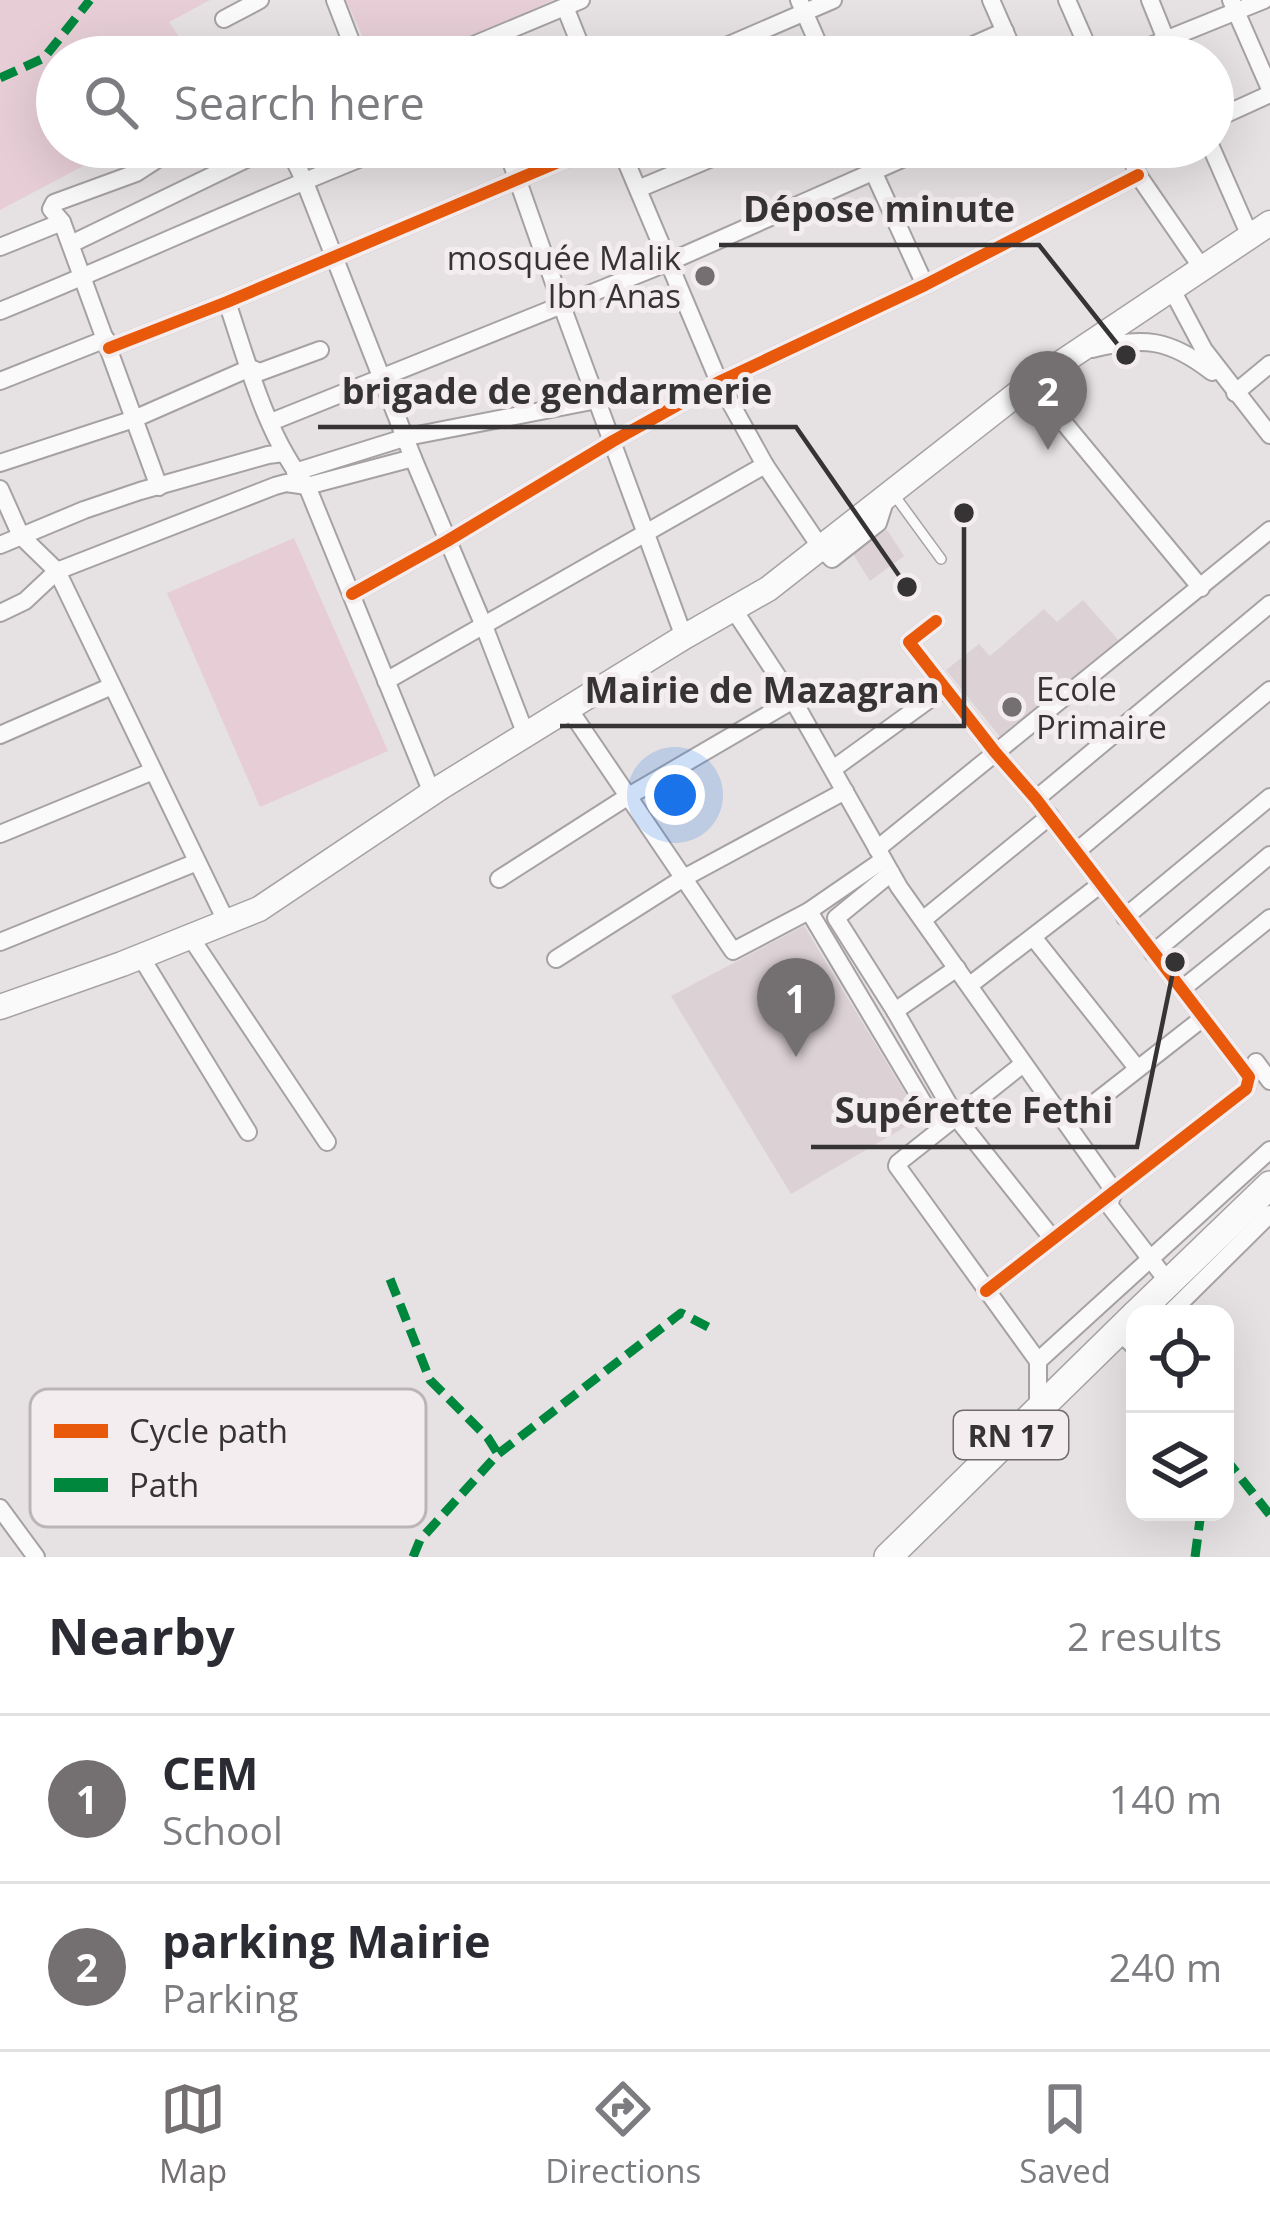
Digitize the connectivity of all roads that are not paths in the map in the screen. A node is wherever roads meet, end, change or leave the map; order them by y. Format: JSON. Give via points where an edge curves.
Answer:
{"nodes":[{"id":1,"x":260,"y":0,"type":"edge"},
{"id":2,"x":335,"y":0,"type":"edge"},
{"id":3,"x":832,"y":0,"type":"edge"},
{"id":4,"x":991,"y":0,"type":"edge"},
{"id":5,"x":1067,"y":0,"type":"edge"},
{"id":6,"x":1150,"y":0,"type":"edge"},
{"id":7,"x":1264,"y":0,"type":"edge"},
{"id":8,"x":573,"y":3,"type":"edge"},
{"id":9,"x":801,"y":6,"type":"edge"},
{"id":10,"x":1234,"y":6,"type":"edge"},
{"id":11,"x":224,"y":19,"type":"dead end"},
{"id":12,"x":1005,"y":31,"type":"junction"},
{"id":13,"x":349,"y":36,"type":"edge"},
{"id":14,"x":504,"y":36,"type":"edge"},
{"id":15,"x":580,"y":36,"type":"edge"},
{"id":16,"x":742,"y":36,"type":"edge"},
{"id":17,"x":815,"y":36,"type":"edge"},
{"id":18,"x":994,"y":36,"type":"edge"},
{"id":19,"x":1007,"y":36,"type":"edge"},
{"id":20,"x":1083,"y":36,"type":"edge"},
{"id":21,"x":1164,"y":36,"type":"edge"},
{"id":22,"x":1189,"y":36,"type":"edge"},
{"id":23,"x":1270,"y":91,"type":"edge"},
{"id":24,"x":1234,"y":109,"type":"edge"},
{"id":25,"x":144,"y":168,"type":"edge"},
{"id":26,"x":228,"y":168,"type":"edge"},
{"id":27,"x":298,"y":168,"type":"edge"},
{"id":28,"x":335,"y":168,"type":"edge"},
{"id":29,"x":514,"y":168,"type":"edge"},
{"id":30,"x":544,"y":168,"type":"edge"},
{"id":31,"x":629,"y":168,"type":"edge"},
{"id":32,"x":688,"y":168,"type":"edge"},
{"id":33,"x":870,"y":168,"type":"edge"},
{"id":34,"x":885,"y":168,"type":"edge"},
{"id":35,"x":1135,"y":168,"type":"edge"},
{"id":36,"x":1223,"y":168,"type":"edge"},
{"id":37,"x":872,"y":174,"type":"junction"},
{"id":38,"x":1138,"y":175,"type":"junction"},
{"id":39,"x":518,"y":179,"type":"junction"},
{"id":40,"x":304,"y":180,"type":"junction"},
{"id":41,"x":638,"y":189,"type":"junction"},
{"id":42,"x":62,"y":222,"type":"junction"},
{"id":43,"x":1260,"y":230,"type":"edge"},
{"id":44,"x":71,"y":244,"type":"junction"},
{"id":45,"x":0,"y":247,"type":"edge"},
{"id":46,"x":334,"y":256,"type":"junction"},
{"id":47,"x":669,"y":262,"type":"junction"},
{"id":48,"x":1202,"y":268,"type":"junction"},
{"id":49,"x":83,"y":277,"type":"junction"},
{"id":50,"x":925,"y":285,"type":"junction"},
{"id":51,"x":1171,"y":288,"type":"junction"},
{"id":52,"x":227,"y":302,"type":"junction"},
{"id":53,"x":562,"y":306,"type":"junction"},
{"id":54,"x":0,"y":310,"type":"edge"},
{"id":55,"x":108,"y":344,"type":"junction"},
{"id":56,"x":320,"y":350,"type":"dead end"},
{"id":57,"x":1078,"y":352,"type":"junction"},
{"id":58,"x":1270,"y":364,"type":"edge"},
{"id":59,"x":250,"y":368,"type":"junction"},
{"id":60,"x":382,"y":378,"type":"junction"},
{"id":61,"x":0,"y":381,"type":"edge"},
{"id":62,"x":719,"y":382,"type":"junction"},
{"id":63,"x":1030,"y":382,"type":"junction"},
{"id":64,"x":1235,"y":393,"type":"junction"},
{"id":65,"x":597,"y":400,"type":"junction"},
{"id":66,"x":134,"y":419,"type":"junction"},
{"id":67,"x":271,"y":422,"type":"junction"},
{"id":68,"x":1270,"y":435,"type":"edge"},
{"id":69,"x":407,"y":437,"type":"junction"},
{"id":70,"x":614,"y":441,"type":"junction"},
{"id":71,"x":284,"y":453,"type":"junction"},
{"id":72,"x":413,"y":458,"type":"junction"},
{"id":73,"x":0,"y":463,"type":"edge"},
{"id":74,"x":765,"y":466,"type":"junction"},
{"id":75,"x":301,"y":479,"type":"junction"},
{"id":76,"x":159,"y":487,"type":"junction"},
{"id":77,"x":0,"y":489,"type":"edge"},
{"id":78,"x":890,"y":494,"type":"junction"},
{"id":79,"x":647,"y":530,"type":"junction"},
{"id":80,"x":1270,"y":530,"type":"edge"},
{"id":81,"x":21,"y":536,"type":"junction"},
{"id":82,"x":447,"y":541,"type":"junction"},
{"id":83,"x":0,"y":545,"type":"edge"},
{"id":84,"x":821,"y":548,"type":"junction"},
{"id":85,"x":940,"y":559,"type":"dead end"},
{"id":86,"x":57,"y":571,"type":"junction"},
{"id":87,"x":1201,"y":587,"type":"junction"},
{"id":88,"x":352,"y":594,"type":"junction"},
{"id":89,"x":1270,"y":604,"type":"edge"},
{"id":90,"x":734,"y":610,"type":"junction"},
{"id":91,"x":0,"y":613,"type":"edge"},
{"id":92,"x":936,"y":622,"type":"dead end"},
{"id":93,"x":484,"y":626,"type":"junction"},
{"id":94,"x":685,"y":637,"type":"junction"},
{"id":95,"x":386,"y":681,"type":"junction"},
{"id":96,"x":112,"y":686,"type":"junction"},
{"id":97,"x":945,"y":688,"type":"junction"},
{"id":98,"x":1270,"y":690,"type":"edge"},
{"id":99,"x":793,"y":700,"type":"junction"},
{"id":100,"x":569,"y":709,"type":"junction"},
{"id":101,"x":0,"y":735,"type":"edge"},
{"id":102,"x":526,"y":735,"type":"junction"},
{"id":103,"x":995,"y":752,"type":"junction"},
{"id":104,"x":833,"y":769,"type":"junction"},
{"id":105,"x":153,"y":771,"type":"junction"},
{"id":106,"x":844,"y":791,"type":"junction"},
{"id":107,"x":433,"y":793,"type":"junction"},
{"id":108,"x":627,"y":797,"type":"junction"},
{"id":109,"x":1270,"y":797,"type":"edge"},
{"id":110,"x":1036,"y":799,"type":"junction"},
{"id":111,"x":1050,"y":816,"type":"junction"},
{"id":112,"x":0,"y":834,"type":"edge"},
{"id":113,"x":1077,"y":851,"type":"junction"},
{"id":114,"x":1270,"y":855,"type":"edge"},
{"id":115,"x":884,"y":861,"type":"junction"},
{"id":116,"x":197,"y":862,"type":"junction"},
{"id":117,"x":499,"y":879,"type":"dead end"},
{"id":118,"x":682,"y":879,"type":"junction"},
{"id":119,"x":1101,"y":884,"type":"junction"},
{"id":120,"x":809,"y":911,"type":"junction"},
{"id":121,"x":1125,"y":917,"type":"junction"},
{"id":122,"x":836,"y":918,"type":"junction"},
{"id":123,"x":1270,"y":918,"type":"edge"},
{"id":124,"x":924,"y":919,"type":"junction"},
{"id":125,"x":227,"y":923,"type":"junction"},
{"id":126,"x":1033,"y":937,"type":"junction"},
{"id":127,"x":191,"y":938,"type":"junction"},
{"id":128,"x":0,"y":942,"type":"edge"},
{"id":129,"x":1153,"y":952,"type":"junction"},
{"id":130,"x":141,"y":957,"type":"junction"},
{"id":131,"x":556,"y":959,"type":"dead end"},
{"id":132,"x":957,"y":968,"type":"junction"},
{"id":133,"x":970,"y":985,"type":"junction"},
{"id":134,"x":1182,"y":989,"type":"junction"},
{"id":135,"x":40,"y":991,"type":"junction"},
{"id":136,"x":0,"y":1007,"type":"edge"},
{"id":137,"x":895,"y":1011,"type":"junction"},
{"id":138,"x":1203,"y":1018,"type":"junction"},
{"id":139,"x":0,"y":1020,"type":"edge"},
{"id":140,"x":1256,"y":1062,"type":"dead end"},
{"id":141,"x":1023,"y":1064,"type":"junction"},
{"id":142,"x":1137,"y":1068,"type":"junction"},
{"id":143,"x":1270,"y":1081,"type":"edge"},
{"id":144,"x":1079,"y":1115,"type":"dead end"},
{"id":145,"x":956,"y":1117,"type":"junction"},
{"id":146,"x":939,"y":1129,"type":"junction"},
{"id":147,"x":248,"y":1132,"type":"dead end"},
{"id":148,"x":327,"y":1142,"type":"dead end"},
{"id":149,"x":1270,"y":1150,"type":"edge"},
{"id":150,"x":1270,"y":1185,"type":"edge"},
{"id":151,"x":1114,"y":1190,"type":"junction"},
{"id":152,"x":1270,"y":1214,"type":"edge"},
{"id":153,"x":1052,"y":1238,"type":"junction"},
{"id":154,"x":1151,"y":1260,"type":"junction"},
{"id":155,"x":1169,"y":1283,"type":"junction"},
{"id":156,"x":986,"y":1291,"type":"junction"},
{"id":157,"x":1150,"y":1305,"type":"edge"},
{"id":158,"x":1178,"y":1305,"type":"edge"},
{"id":159,"x":1126,"y":1331,"type":"edge"},
{"id":160,"x":1038,"y":1361,"type":"junction"},
{"id":161,"x":1038,"y":1408,"type":"junction"},
{"id":162,"x":0,"y":1508,"type":"edge"},
{"id":163,"x":36,"y":1557,"type":"edge"},
{"id":164,"x":888,"y":1557,"type":"edge"}],
"edges":[{"from":1,"to":11,"type":"street"},
{"from":2,"to":13,"type":"street"},
{"from":3,"to":9,"type":"street"},
{"from":4,"to":12,"type":"street"},
{"from":5,"to":20,"type":"street"},
{"from":6,"to":21,"type":"street"},
{"from":7,"to":10,"type":"street"},
{"from":8,"to":14,"type":"street"},
{"from":8,"to":15,"type":"street"},
{"from":9,"to":16,"type":"street"},
{"from":9,"to":17,"type":"street"},
{"from":10,"to":22,"type":"street"},
{"from":10,"to":23,"type":"street"},
{"from":12,"to":18,"type":"street"},
{"from":12,"to":19,"type":"street"},
{"from":23,"to":24,"type":"street"},
{"from":25,"to":42,"type":"street","via":[[54,202]]},
{"from":26,"to":44,"type":"street"},
{"from":27,"to":40,"type":"street"},
{"from":28,"to":40,"type":"street"},
{"from":29,"to":39,"type":"street"},
{"from":30,"to":39,"type":"street"},
{"from":31,"to":41,"type":"street"},
{"from":32,"to":41,"type":"street"},
{"from":33,"to":37,"type":"street"},
{"from":34,"to":37,"type":"street"},
{"from":35,"to":38,"type":"street"},
{"from":36,"to":43,"type":"street"},
{"from":37,"to":47,"type":"street"},
{"from":37,"to":50,"type":"street"},
{"from":38,"to":48,"type":"street"},
{"from":38,"to":50,"type":"street"},
{"from":39,"to":46,"type":"street"},
{"from":39,"to":53,"type":"street"},
{"from":40,"to":46,"type":"street"},
{"from":40,"to":49,"type":"street"},
{"from":41,"to":47,"type":"street"},
{"from":42,"to":44,"type":"street"},
{"from":42,"to":45,"type":"street"},
{"from":43,"to":48,"type":"main road"},
{"from":44,"to":49,"type":"street"},
{"from":46,"to":52,"type":"street"},
{"from":46,"to":60,"type":"street"},
{"from":47,"to":53,"type":"street"},
{"from":47,"to":62,"type":"street"},
{"from":48,"to":51,"type":"main road"},
{"from":49,"to":54,"type":"street"},
{"from":49,"to":55,"type":"street"},
{"from":50,"to":62,"type":"street"},
{"from":51,"to":57,"type":"main road"},
{"from":51,"to":64,"type":"street"},
{"from":52,"to":55,"type":"street"},
{"from":52,"to":59,"type":"street"},
{"from":53,"to":60,"type":"street"},
{"from":53,"to":65,"type":"street"},
{"from":55,"to":61,"type":"street"},
{"from":55,"to":66,"type":"street"},
{"from":56,"to":59,"type":"street","via":[[260,372]]},
{"from":57,"to":63,"type":"main road"},
{"from":57,"to":64,"type":"street","via":[[1135,341],[1168,345]]},
{"from":58,"to":64,"type":"street"},
{"from":59,"to":66,"type":"street"},
{"from":59,"to":67,"type":"street"},
{"from":60,"to":67,"type":"street"},
{"from":60,"to":69,"type":"street"},
{"from":62,"to":70,"type":"street"},
{"from":62,"to":74,"type":"street"},
{"from":63,"to":78,"type":"main road"},
{"from":63,"to":87,"type":"street"},
{"from":64,"to":68,"type":"street"},
{"from":65,"to":69,"type":"street"},
{"from":65,"to":70,"type":"street"},
{"from":66,"to":73,"type":"street"},
{"from":66,"to":76,"type":"street"},
{"from":67,"to":71,"type":"street"},
{"from":69,"to":72,"type":"street"},
{"from":69,"to":75,"type":"street"},
{"from":70,"to":79,"type":"street"},
{"from":70,"to":82,"type":"street"},
{"from":71,"to":75,"type":"street"},
{"from":71,"to":76,"type":"street"},
{"from":72,"to":75,"type":"street"},
{"from":72,"to":82,"type":"street"},
{"from":74,"to":79,"type":"street"},
{"from":74,"to":84,"type":"street"},
{"from":75,"to":86,"type":"street"},
{"from":75,"to":88,"type":"street"},
{"from":76,"to":81,"type":"street"},
{"from":77,"to":81,"type":"street"},
{"from":78,"to":84,"type":"main road"},
{"from":78,"to":85,"type":"lane"},
{"from":79,"to":93,"type":"street"},
{"from":79,"to":94,"type":"street"},
{"from":80,"to":87,"type":"street"},
{"from":81,"to":83,"type":"street"},
{"from":81,"to":86,"type":"street"},
{"from":82,"to":88,"type":"street"},
{"from":82,"to":93,"type":"street"},
{"from":84,"to":90,"type":"main road"},
{"from":86,"to":91,"type":"street"},
{"from":86,"to":96,"type":"street"},
{"from":87,"to":103,"type":"street"},
{"from":88,"to":95,"type":"street"},
{"from":89,"to":110,"type":"street"},
{"from":90,"to":94,"type":"main road"},
{"from":90,"to":99,"type":"street"},
{"from":92,"to":97,"type":"street","via":[[909,642]]},
{"from":93,"to":95,"type":"street"},
{"from":93,"to":102,"type":"street"},
{"from":94,"to":100,"type":"main road"},
{"from":95,"to":107,"type":"street"},
{"from":96,"to":101,"type":"street"},
{"from":96,"to":105,"type":"street"},
{"from":97,"to":103,"type":"street"},
{"from":97,"to":104,"type":"street"},
{"from":98,"to":113,"type":"street"},
{"from":99,"to":104,"type":"street"},
{"from":99,"to":108,"type":"street"},
{"from":100,"to":102,"type":"main road"},
{"from":100,"to":108,"type":"street"},
{"from":102,"to":107,"type":"main road"},
{"from":103,"to":110,"type":"street"},
{"from":103,"to":115,"type":"street"},
{"from":104,"to":106,"type":"street"},
{"from":105,"to":112,"type":"street"},
{"from":105,"to":116,"type":"street"},
{"from":106,"to":115,"type":"street"},
{"from":106,"to":118,"type":"street"},
{"from":107,"to":125,"type":"main road","via":[[259,910]]},
{"from":108,"to":117,"type":"street"},
{"from":108,"to":118,"type":"street"},
{"from":109,"to":121,"type":"street"},
{"from":110,"to":111,"type":"street"},
{"from":111,"to":113,"type":"street"},
{"from":111,"to":124,"type":"street"},
{"from":113,"to":119,"type":"street"},
{"from":114,"to":129,"type":"street"},
{"from":115,"to":120,"type":"street"},
{"from":115,"to":122,"type":"street"},
{"from":115,"to":124,"type":"street"},
{"from":116,"to":125,"type":"street"},
{"from":116,"to":128,"type":"street"},
{"from":118,"to":120,"type":"street","via":[[733,951]]},
{"from":118,"to":131,"type":"street"},
{"from":119,"to":121,"type":"street"},
{"from":119,"to":126,"type":"street"},
{"from":120,"to":122,"type":"street"},
{"from":120,"to":146,"type":"street"},
{"from":121,"to":129,"type":"street"},
{"from":122,"to":137,"type":"street"},
{"from":123,"to":134,"type":"street"},
{"from":124,"to":132,"type":"street"},
{"from":125,"to":127,"type":"main road"},
{"from":126,"to":133,"type":"street"},
{"from":126,"to":142,"type":"street"},
{"from":127,"to":130,"type":"main road"},
{"from":127,"to":148,"type":"street"},
{"from":129,"to":134,"type":"street"},
{"from":130,"to":135,"type":"main road"},
{"from":130,"to":147,"type":"street"},
{"from":132,"to":133,"type":"street"},
{"from":132,"to":137,"type":"street"},
{"from":133,"to":141,"type":"street"},
{"from":134,"to":138,"type":"street"},
{"from":135,"to":136,"type":"main road"},
{"from":135,"to":139,"type":"main road"},
{"from":137,"to":145,"type":"street"},
{"from":138,"to":142,"type":"street"},
{"from":138,"to":151,"type":"street","via":[[1250,1083]]},
{"from":140,"to":143,"type":"street"},
{"from":141,"to":145,"type":"street"},
{"from":141,"to":151,"type":"street"},
{"from":142,"to":144,"type":"street"},
{"from":145,"to":146,"type":"street"},
{"from":145,"to":153,"type":"street"},
{"from":146,"to":156,"type":"street","via":[[898,1171]]},
{"from":149,"to":154,"type":"street"},
{"from":150,"to":155,"type":"main road","number":"RN 17"},
{"from":151,"to":153,"type":"street"},
{"from":151,"to":154,"type":"street","via":[[1108,1205]]},
{"from":152,"to":158,"type":"street"},
{"from":153,"to":156,"type":"street"},
{"from":154,"to":155,"type":"street"},
{"from":154,"to":160,"type":"street"},
{"from":155,"to":157,"type":"main road","number":"RN 17"},
{"from":156,"to":160,"type":"street"},
{"from":159,"to":161,"type":"main road","number":"RN 17"},
{"from":160,"to":161,"type":"street"},
{"from":161,"to":164,"type":"main road","number":"RN 17"},
{"from":162,"to":163,"type":"street"}]}
